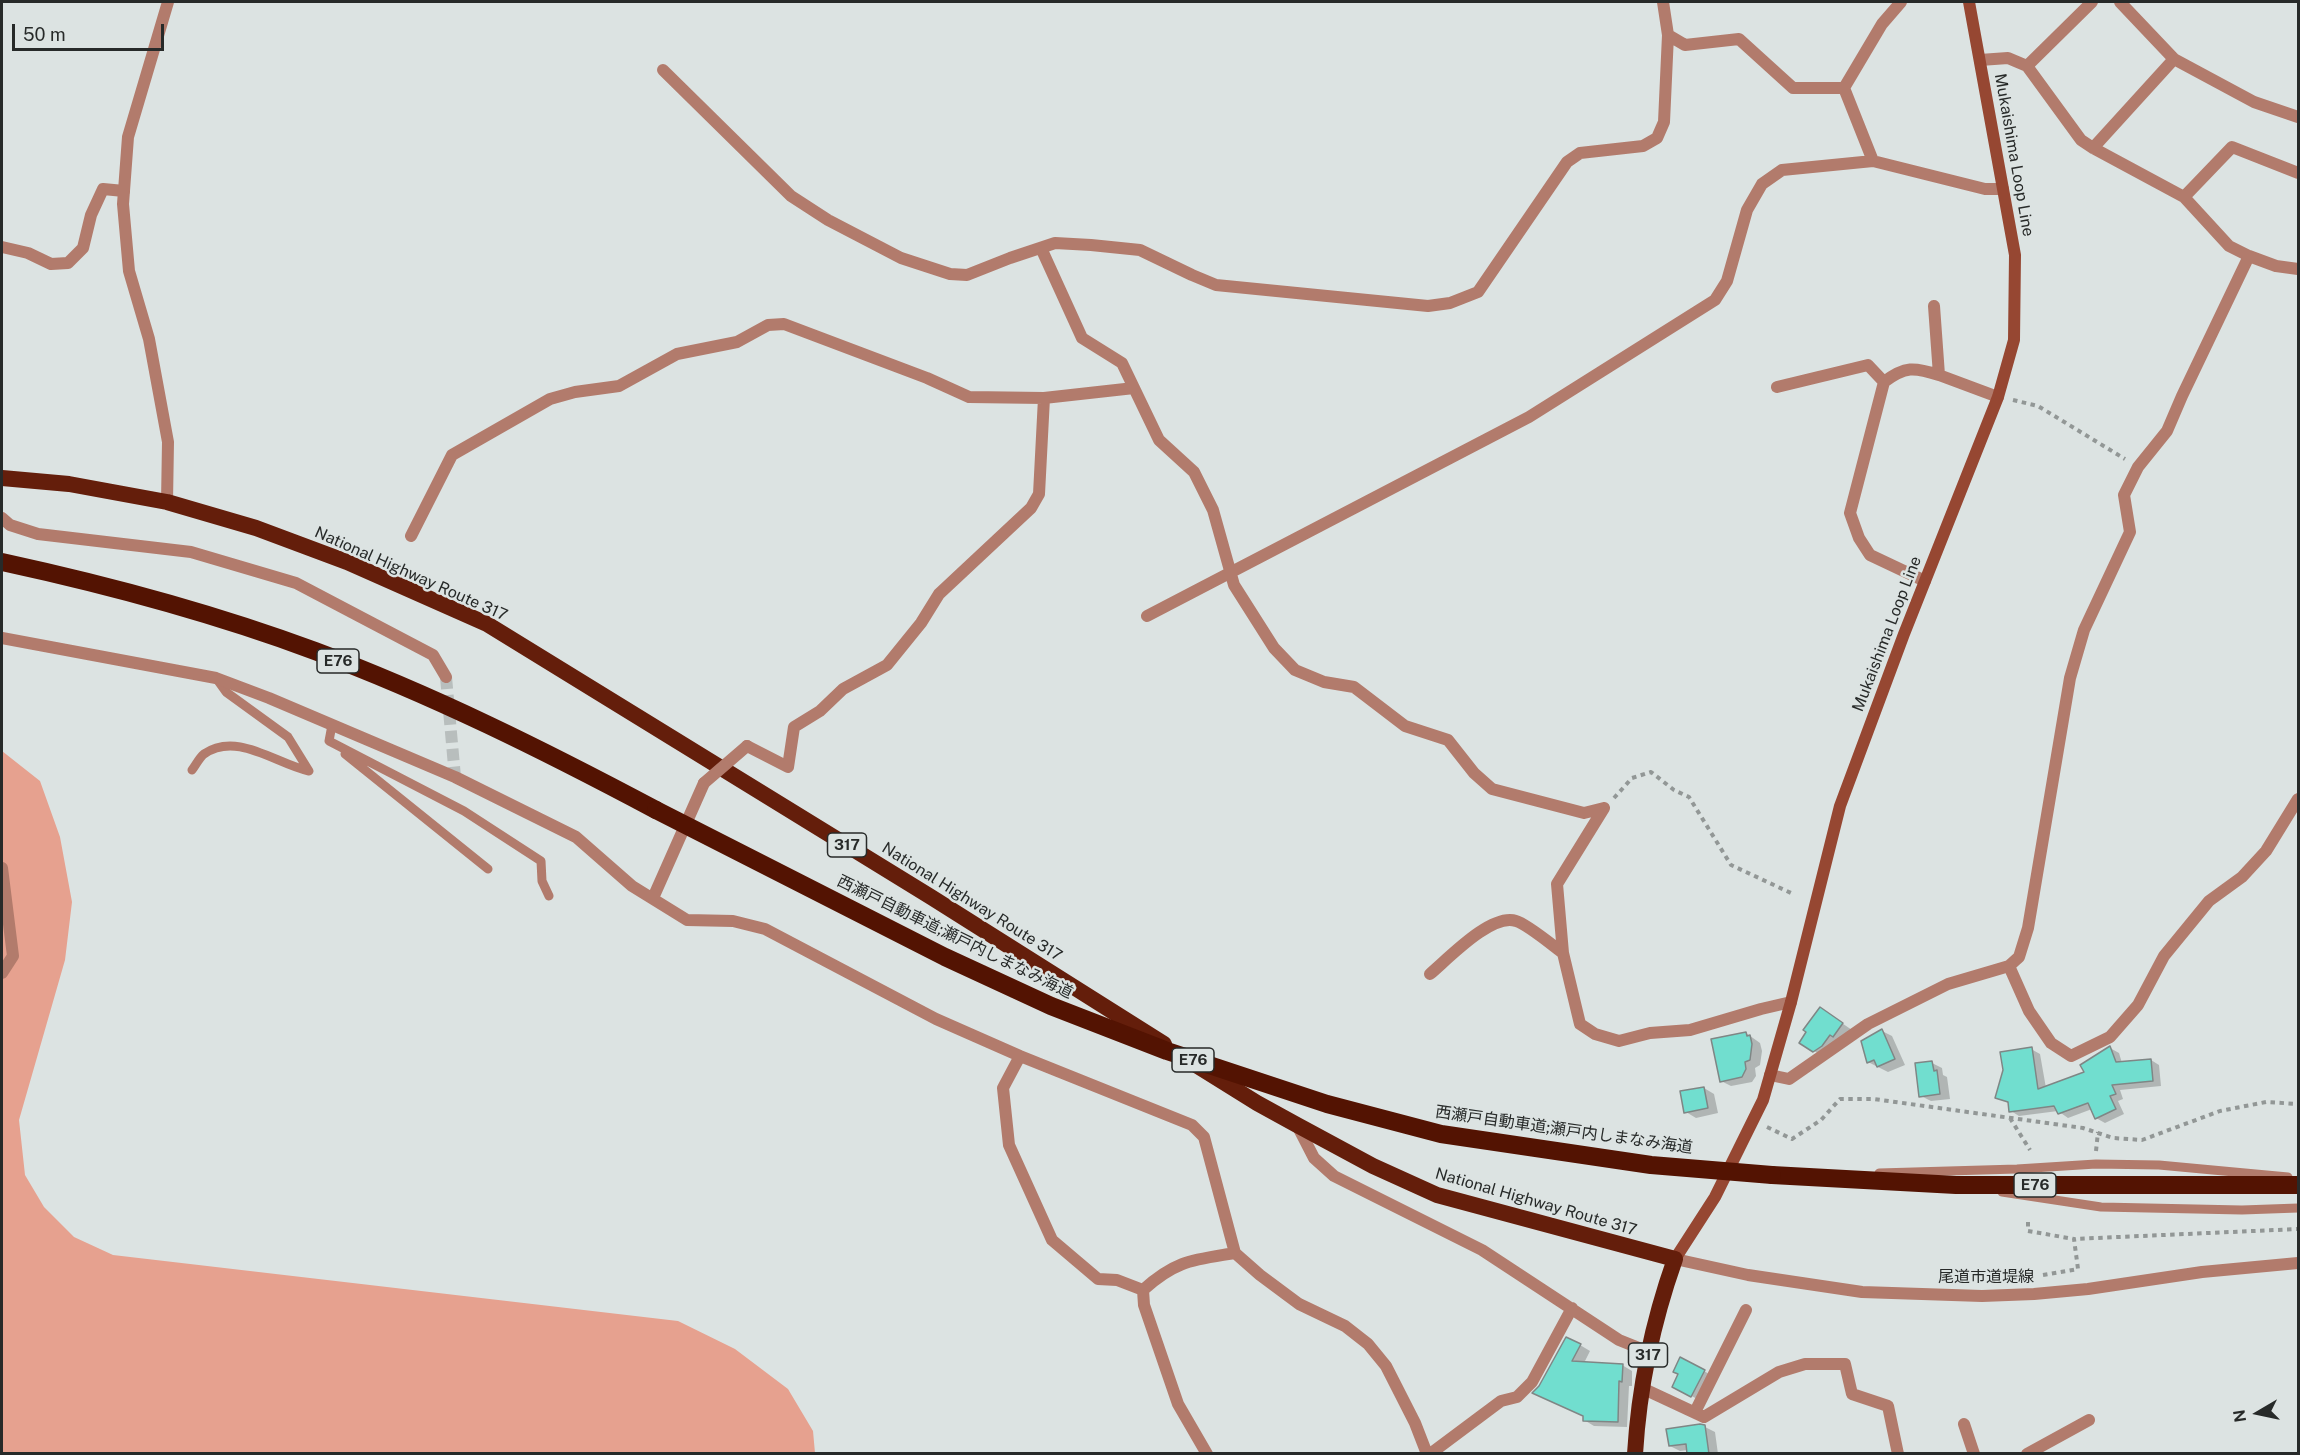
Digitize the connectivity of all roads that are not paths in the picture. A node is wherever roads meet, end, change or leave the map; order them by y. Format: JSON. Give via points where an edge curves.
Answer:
{"nodes":[{"id":1,"x":168,"y":2,"type":"edge"},
{"id":2,"x":1663,"y":2,"type":"edge"},
{"id":3,"x":1901,"y":2,"type":"edge"},
{"id":4,"x":1969,"y":2,"type":"edge"},
{"id":5,"x":2092,"y":2,"type":"edge"},
{"id":6,"x":2120,"y":2,"type":"edge"},
{"id":7,"x":1668,"y":35,"type":"junction"},
{"id":8,"x":2174,"y":59,"type":"junction"},
{"id":9,"x":1980,"y":60,"type":"junction"},
{"id":10,"x":2027,"y":66,"type":"junction"},
{"id":11,"x":663,"y":70,"type":"dead end"},
{"id":12,"x":1844,"y":88,"type":"junction"},
{"id":13,"x":2298,"y":117,"type":"edge"},
{"id":14,"x":2093,"y":148,"type":"junction"},
{"id":15,"x":1873,"y":161,"type":"junction"},
{"id":16,"x":2298,"y":173,"type":"edge"},
{"id":17,"x":2003,"y":189,"type":"junction"},
{"id":18,"x":124,"y":191,"type":"junction"},
{"id":19,"x":2184,"y":197,"type":"junction"},
{"id":20,"x":2,"y":248,"type":"edge"},
{"id":21,"x":1041,"y":248,"type":"junction"},
{"id":22,"x":2249,"y":256,"type":"junction"},
{"id":23,"x":2298,"y":269,"type":"edge"},
{"id":24,"x":1934,"y":306,"type":"dead end"},
{"id":25,"x":1939,"y":375,"type":"junction"},
{"id":26,"x":1884,"y":382,"type":"junction"},
{"id":27,"x":1777,"y":387,"type":"dead end"},
{"id":28,"x":1134,"y":388,"type":"junction"},
{"id":29,"x":1998,"y":397,"type":"junction"},
{"id":30,"x":1044,"y":398,"type":"junction"},
{"id":31,"x":2,"y":478,"type":"edge"},
{"id":32,"x":167,"y":502,"type":"junction"},
{"id":33,"x":2,"y":518,"type":"edge"},
{"id":34,"x":411,"y":536,"type":"dead end"},
{"id":35,"x":2,"y":562,"type":"edge"},
{"id":36,"x":1231,"y":572,"type":"junction"},
{"id":37,"x":1925,"y":581,"type":"junction"},
{"id":38,"x":1147,"y":616,"type":"dead end"},
{"id":39,"x":2,"y":638,"type":"edge"},
{"id":40,"x":446,"y":677,"type":"tunnel mouth"},
{"id":41,"x":216,"y":678,"type":"junction"},
{"id":42,"x":333,"y":725,"type":"junction"},
{"id":43,"x":329,"y":741,"type":"junction"},
{"id":44,"x":192,"y":770,"type":"dead end"},
{"id":45,"x":2298,"y":799,"type":"edge"},
{"id":46,"x":2,"y":868,"type":"edge"},
{"id":47,"x":488,"y":869,"type":"dead end"},
{"id":48,"x":549,"y":896,"type":"dead end"},
{"id":49,"x":653,"y":898,"type":"junction"},
{"id":50,"x":1563,"y":953,"type":"junction"},
{"id":51,"x":2009,"y":966,"type":"junction"},
{"id":52,"x":2,"y":973,"type":"edge"},
{"id":53,"x":1430,"y":974,"type":"dead end"},
{"id":54,"x":1791,"y":1002,"type":"junction"},
{"id":55,"x":1020,"y":1056,"type":"junction"},
{"id":56,"x":1770,"y":1075,"type":"junction"},
{"id":57,"x":1297,"y":1125,"type":"junction"},
{"id":58,"x":1772,"y":1175,"type":"junction"},
{"id":59,"x":2298,"y":1178,"type":"edge"},
{"id":60,"x":1956,"y":1185,"type":"junction"},
{"id":61,"x":2298,"y":1185,"type":"edge"},
{"id":62,"x":2298,"y":1208,"type":"edge"},
{"id":63,"x":1235,"y":1253,"type":"junction"},
{"id":64,"x":1675,"y":1258,"type":"junction"},
{"id":65,"x":2298,"y":1263,"type":"edge"},
{"id":66,"x":1143,"y":1290,"type":"junction"},
{"id":67,"x":1572,"y":1308,"type":"junction"},
{"id":68,"x":1746,"y":1310,"type":"dead end"},
{"id":69,"x":1649,"y":1352,"type":"junction"},
{"id":70,"x":1644,"y":1389,"type":"junction"},
{"id":71,"x":1695,"y":1412,"type":"junction"},
{"id":72,"x":2089,"y":1420,"type":"dead end"},
{"id":73,"x":1964,"y":1424,"type":"dead end"},
{"id":74,"x":1208,"y":1454,"type":"edge"},
{"id":75,"x":1429,"y":1454,"type":"edge"},
{"id":76,"x":1635,"y":1454,"type":"edge"},
{"id":77,"x":1898,"y":1454,"type":"edge"},
{"id":78,"x":1974,"y":1454,"type":"edge"},
{"id":79,"x":2027,"y":1454,"type":"edge"}],
"edges":[{"from":1,"to":18,"type":"street","via":[[128,137]]},
{"from":2,"to":7,"type":"street"},
{"from":3,"to":12,"type":"street","via":[[1881,24]]},
{"from":4,"to":9,"type":"main road","name":"Mukaishima Loop Line"},
{"from":5,"to":10,"type":"street"},
{"from":6,"to":8,"type":"street"},
{"from":7,"to":12,"type":"street","via":[[1685,45],[1739,39],[1793,88]]},
{"from":7,"to":21,"type":"street","via":[[1664,122],[1657,138],[1643,146],[1580,153],[1567,162],[1478,292],[1449,303],[1428,306],[1216,285],[1140,250],[1055,243]]},
{"from":8,"to":13,"type":"street","via":[[2254,102]]},
{"from":8,"to":14,"type":"street"},
{"from":9,"to":10,"type":"street","via":[[2008,58]]},
{"from":9,"to":17,"type":"main road","name":"Mukaishima Loop Line"},
{"from":10,"to":14,"type":"street","via":[[2081,140]]},
{"from":11,"to":21,"type":"street","via":[[791,196],[901,258],[950,274],[967,275]]},
{"from":12,"to":15,"type":"street"},
{"from":14,"to":19,"type":"street"},
{"from":15,"to":17,"type":"street","via":[[1985,189]]},
{"from":15,"to":36,"type":"street","via":[[1782,170],[1762,183],[1747,210],[1727,281],[1715,300],[1529,417]]},
{"from":16,"to":19,"type":"street","via":[[2232,147]]},
{"from":17,"to":29,"type":"main road","name":"Mukaishima Loop Line","via":[[2015,255],[2014,340]]},
{"from":18,"to":20,"type":"street","via":[[103,189],[83,248],[68,263],[51,264],[28,253]]},
{"from":18,"to":32,"type":"street","via":[[129,271],[149,339],[168,442]]},
{"from":19,"to":22,"type":"street","via":[[2229,246]]},
{"from":21,"to":28,"type":"street","via":[[1082,338],[1122,363]]},
{"from":22,"to":23,"type":"street"},
{"from":22,"to":51,"type":"street","via":[[2167,430],[2138,467],[2124,495],[2130,532],[2084,630],[2070,678],[2028,928],[2019,957]]},
{"from":24,"to":25,"type":"street"},
{"from":25,"to":26,"type":"street","via":[[1921,369],[1899,370]]},
{"from":25,"to":29,"type":"street"},
{"from":26,"to":27,"type":"street","via":[[1868,365]]},
{"from":26,"to":37,"type":"street","via":[[1850,513],[1858,538],[1870,555]]},
{"from":28,"to":30,"type":"street"},
{"from":28,"to":36,"type":"street","via":[[1159,440],[1194,472],[1213,510]]},
{"from":29,"to":37,"type":"main road","name":"Mukaishima Loop Line"},
{"from":30,"to":34,"type":"street","via":[[969,397],[784,324],[768,325],[737,342],[676,354],[619,386],[550,399],[452,455]]},
{"from":30,"to":49,"type":"street","bridge":true,"via":[[1039,494],[1031,508],[939,594],[887,665],[843,689],[820,711],[794,727],[788,767],[747,746],[704,783]]},
{"from":31,"to":32,"type":"highway","name":"National Highway Route 317","number":"317","via":[[69,484]]},
{"from":32,"to":57,"type":"highway","name":"National Highway Route 317","number":"317","via":[[256,528],[347,561],[487,624]]},
{"from":33,"to":40,"type":"street","via":[[10,525],[38,534],[191,552],[296,583],[433,654]]},
{"from":35,"to":58,"type":"highway","name":"西瀬戸自動車道;瀬戸内しまなみ海道","number":"E76","bridge":true,"via":[[125,591],[219,619],[405,687],[483,722],[945,957],[1051,1006],[1167,1051],[1327,1104],[1441,1134],[1651,1165]]},
{"from":36,"to":38,"type":"street"},
{"from":36,"to":50,"type":"street","via":[[1234,585],[1274,648],[1295,670],[1324,682],[1354,687],[1405,726],[1448,740],[1492,789],[1584,813],[1604,808],[1557,885]]},
{"from":37,"to":54,"type":"main road","name":"Mukaishima Loop Line","via":[[1840,806]]},
{"from":39,"to":41,"type":"street"},
{"from":41,"to":42,"type":"street"},
{"from":41,"to":44,"type":"lane","via":[[226,692],[288,737],[309,771],[249,748],[226,746],[203,755]]},
{"from":42,"to":43,"type":"lane"},
{"from":42,"to":49,"type":"street","via":[[455,777],[576,837]]},
{"from":43,"to":47,"type":"lane"},
{"from":43,"to":48,"type":"lane","via":[[464,811],[541,861],[542,881]]},
{"from":45,"to":51,"type":"street","via":[[2266,850],[2242,877],[2209,901],[2164,956],[2138,1005],[2110,1037],[2071,1056],[2051,1043],[2029,1011]]},
{"from":46,"to":52,"type":"street","via":[[13,956]]},
{"from":49,"to":55,"type":"street","via":[[687,920],[733,921],[765,929],[936,1019]]},
{"from":50,"to":53,"type":"street","via":[[1515,920],[1498,921]]},
{"from":50,"to":54,"type":"street","via":[[1580,1024],[1595,1034],[1619,1041],[1650,1033],[1690,1030]]},
{"from":51,"to":56,"type":"street","via":[[1948,984],[1868,1024],[1789,1079]]},
{"from":54,"to":56,"type":"main road","name":"Mukaishima Loop Line"},
{"from":55,"to":63,"type":"street","via":[[1192,1125],[1204,1137]]},
{"from":55,"to":66,"type":"street","via":[[1003,1088],[1009,1145],[1052,1240],[1098,1279],[1117,1280]]},
{"from":56,"to":64,"type":"main road","name":"Mukaishima Loop Line","via":[[1763,1100],[1715,1197]]},
{"from":57,"to":64,"type":"highway","name":"National Highway Route 317","number":"317","via":[[1373,1167],[1437,1195]]},
{"from":57,"to":67,"type":"street","via":[[1314,1158],[1334,1176],[1482,1250]]},
{"from":58,"to":59,"type":"lane","via":[[2096,1164],[2158,1165]]},
{"from":58,"to":60,"type":"highway","name":"西瀬戸自動車道;瀬戸内しまなみ海道","number":"E76"},
{"from":60,"to":61,"type":"highway","name":"西瀬戸自動車道;瀬戸内しまなみ海道","number":"E76"},
{"from":60,"to":62,"type":"lane","via":[[2101,1208]]},
{"from":63,"to":66,"type":"street","via":[[1175,1266]]},
{"from":63,"to":75,"type":"street","via":[[1299,1304],[1345,1326],[1368,1344],[1386,1366]]},
{"from":64,"to":65,"type":"street","name":"尾道市道堤線","via":[[1748,1275],[1862,1292],[1982,1296],[2077,1290]]},
{"from":64,"to":69,"type":"highway","number":"317"},
{"from":66,"to":74,"type":"street","via":[[1144,1305],[1178,1404]]},
{"from":67,"to":69,"type":"street","via":[[1620,1340]]},
{"from":67,"to":75,"type":"street","via":[[1532,1382],[1517,1397],[1501,1401]]},
{"from":68,"to":71,"type":"street"},
{"from":69,"to":70,"type":"highway","number":"317"},
{"from":70,"to":71,"type":"street"},
{"from":70,"to":76,"type":"highway","number":"317"},
{"from":71,"to":77,"type":"street","via":[[1704,1417],[1779,1372],[1805,1364],[1845,1364],[1852,1394],[1887,1406]]},
{"from":72,"to":79,"type":"street"},
{"from":73,"to":78,"type":"street"}]}
